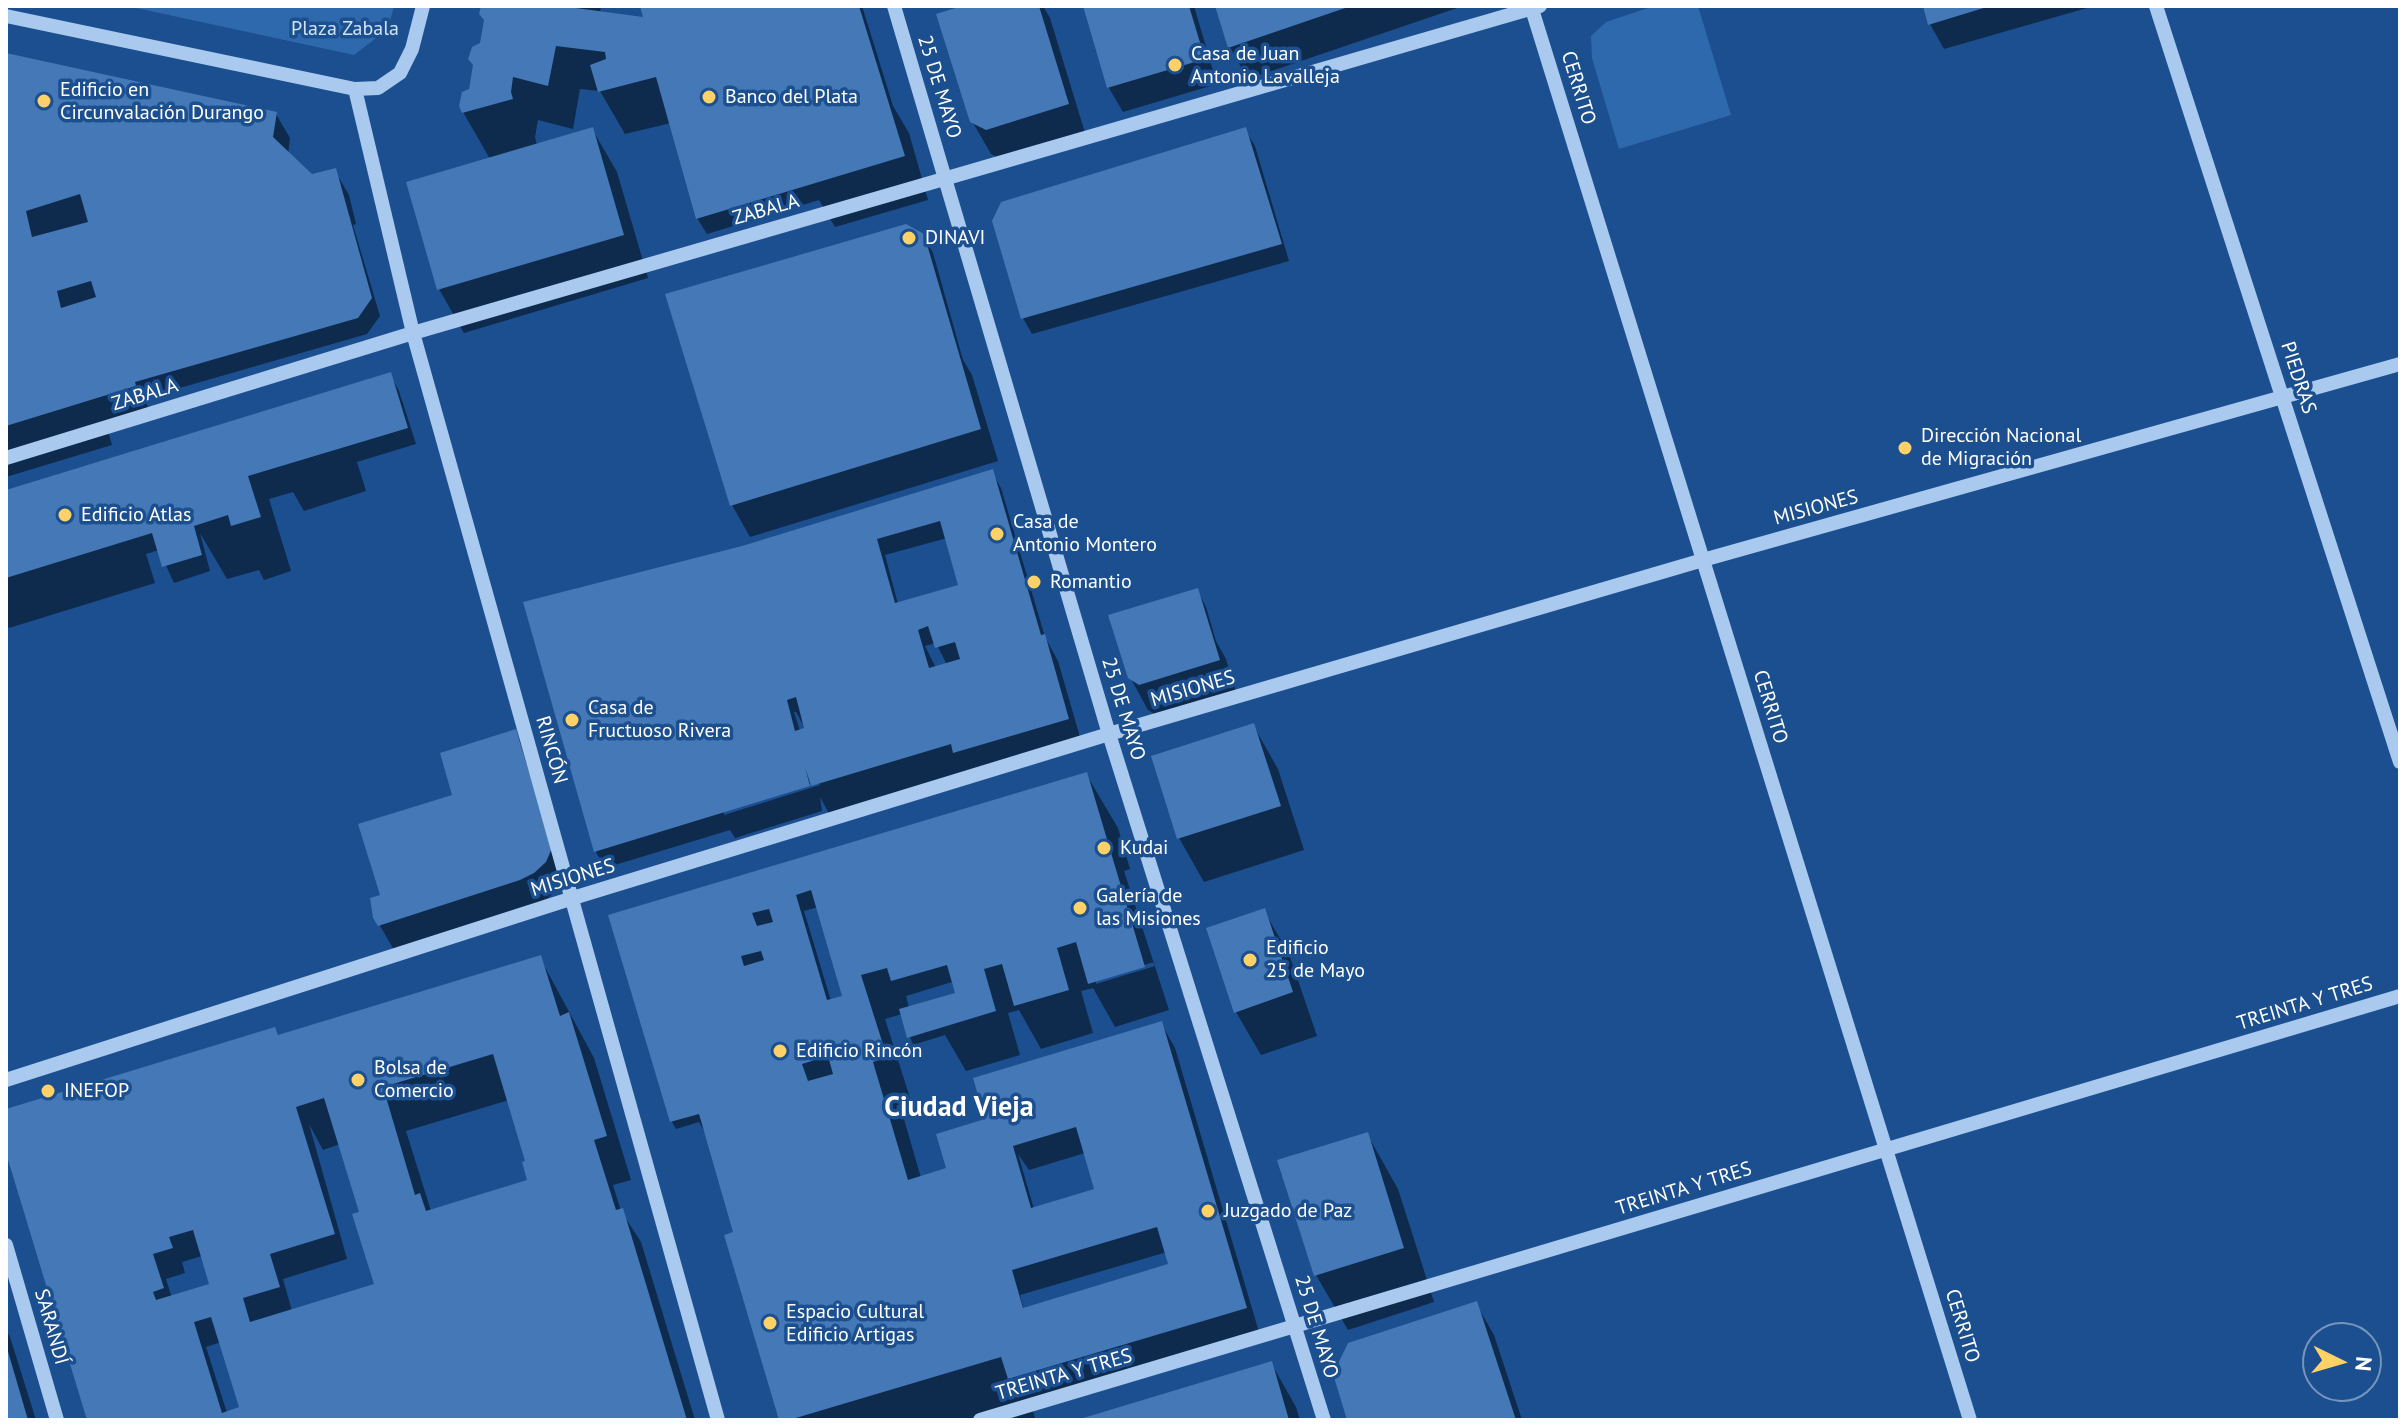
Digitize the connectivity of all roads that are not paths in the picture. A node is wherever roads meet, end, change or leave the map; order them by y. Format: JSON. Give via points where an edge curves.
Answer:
{"nodes":[{"id":1,"x":423,"y":6,"type":"edge"},
{"id":2,"x":894,"y":6,"type":"edge"},
{"id":3,"x":2156,"y":6,"type":"edge"},
{"id":4,"x":1535,"y":7,"type":"edge"},
{"id":5,"x":6,"y":16,"type":"edge"},
{"id":6,"x":355,"y":89,"type":"junction"},
{"id":7,"x":946,"y":178,"type":"junction"},
{"id":8,"x":413,"y":333,"type":"junction"},
{"id":9,"x":2400,"y":364,"type":"edge"},
{"id":10,"x":2284,"y":399,"type":"junction"},
{"id":11,"x":6,"y":458,"type":"edge"},
{"id":12,"x":1703,"y":560,"type":"junction"},
{"id":13,"x":1109,"y":734,"type":"junction"},
{"id":14,"x":2400,"y":762,"type":"edge"},
{"id":15,"x":573,"y":898,"type":"junction"},
{"id":16,"x":2400,"y":996,"type":"edge"},
{"id":17,"x":6,"y":1080,"type":"edge"},
{"id":18,"x":1887,"y":1149,"type":"junction"},
{"id":19,"x":6,"y":1245,"type":"edge"},
{"id":20,"x":1296,"y":1327,"type":"junction"},
{"id":21,"x":57,"y":1420,"type":"edge"},
{"id":22,"x":718,"y":1420,"type":"edge"},
{"id":23,"x":980,"y":1420,"type":"edge"},
{"id":24,"x":1324,"y":1420,"type":"edge"},
{"id":25,"x":1970,"y":1420,"type":"edge"}],
"edges":[{"from":1,"to":6,"type":"street","via":[[400,73],[378,88]]},
{"from":2,"to":7,"type":"street","name":"25 DE MAYO"},
{"from":3,"to":10,"type":"street","name":"PIEDRAS"},
{"from":4,"to":7,"type":"street","name":"ZABALA"},
{"from":4,"to":12,"type":"street","name":"CERRITO"},
{"from":5,"to":6,"type":"street"},
{"from":6,"to":8,"type":"street","name":"RINCÓN"},
{"from":7,"to":8,"type":"street","name":"ZABALA"},
{"from":7,"to":13,"type":"street","name":"25 DE MAYO"},
{"from":8,"to":11,"type":"street","name":"ZABALA"},
{"from":8,"to":15,"type":"street","name":"RINCÓN"},
{"from":9,"to":10,"type":"street","name":"MISIONES"},
{"from":10,"to":12,"type":"street","name":"MISIONES"},
{"from":10,"to":14,"type":"street","name":"PIEDRAS"},
{"from":12,"to":13,"type":"street","name":"MISIONES"},
{"from":12,"to":18,"type":"street","name":"CERRITO"},
{"from":13,"to":15,"type":"street","name":"MISIONES"},
{"from":13,"to":20,"type":"street","name":"25 DE MAYO"},
{"from":15,"to":17,"type":"street","name":"MISIONES"},
{"from":15,"to":22,"type":"street","name":"RINCÓN"},
{"from":16,"to":18,"type":"street","name":"TREINTA Y TRES"},
{"from":18,"to":20,"type":"street","name":"TREINTA Y TRES"},
{"from":18,"to":25,"type":"street","name":"CERRITO"},
{"from":19,"to":21,"type":"street","name":"SARANDÍ"},
{"from":20,"to":23,"type":"street","name":"TREINTA Y TRES"},
{"from":20,"to":24,"type":"street","name":"25 DE MAYO"}]}
